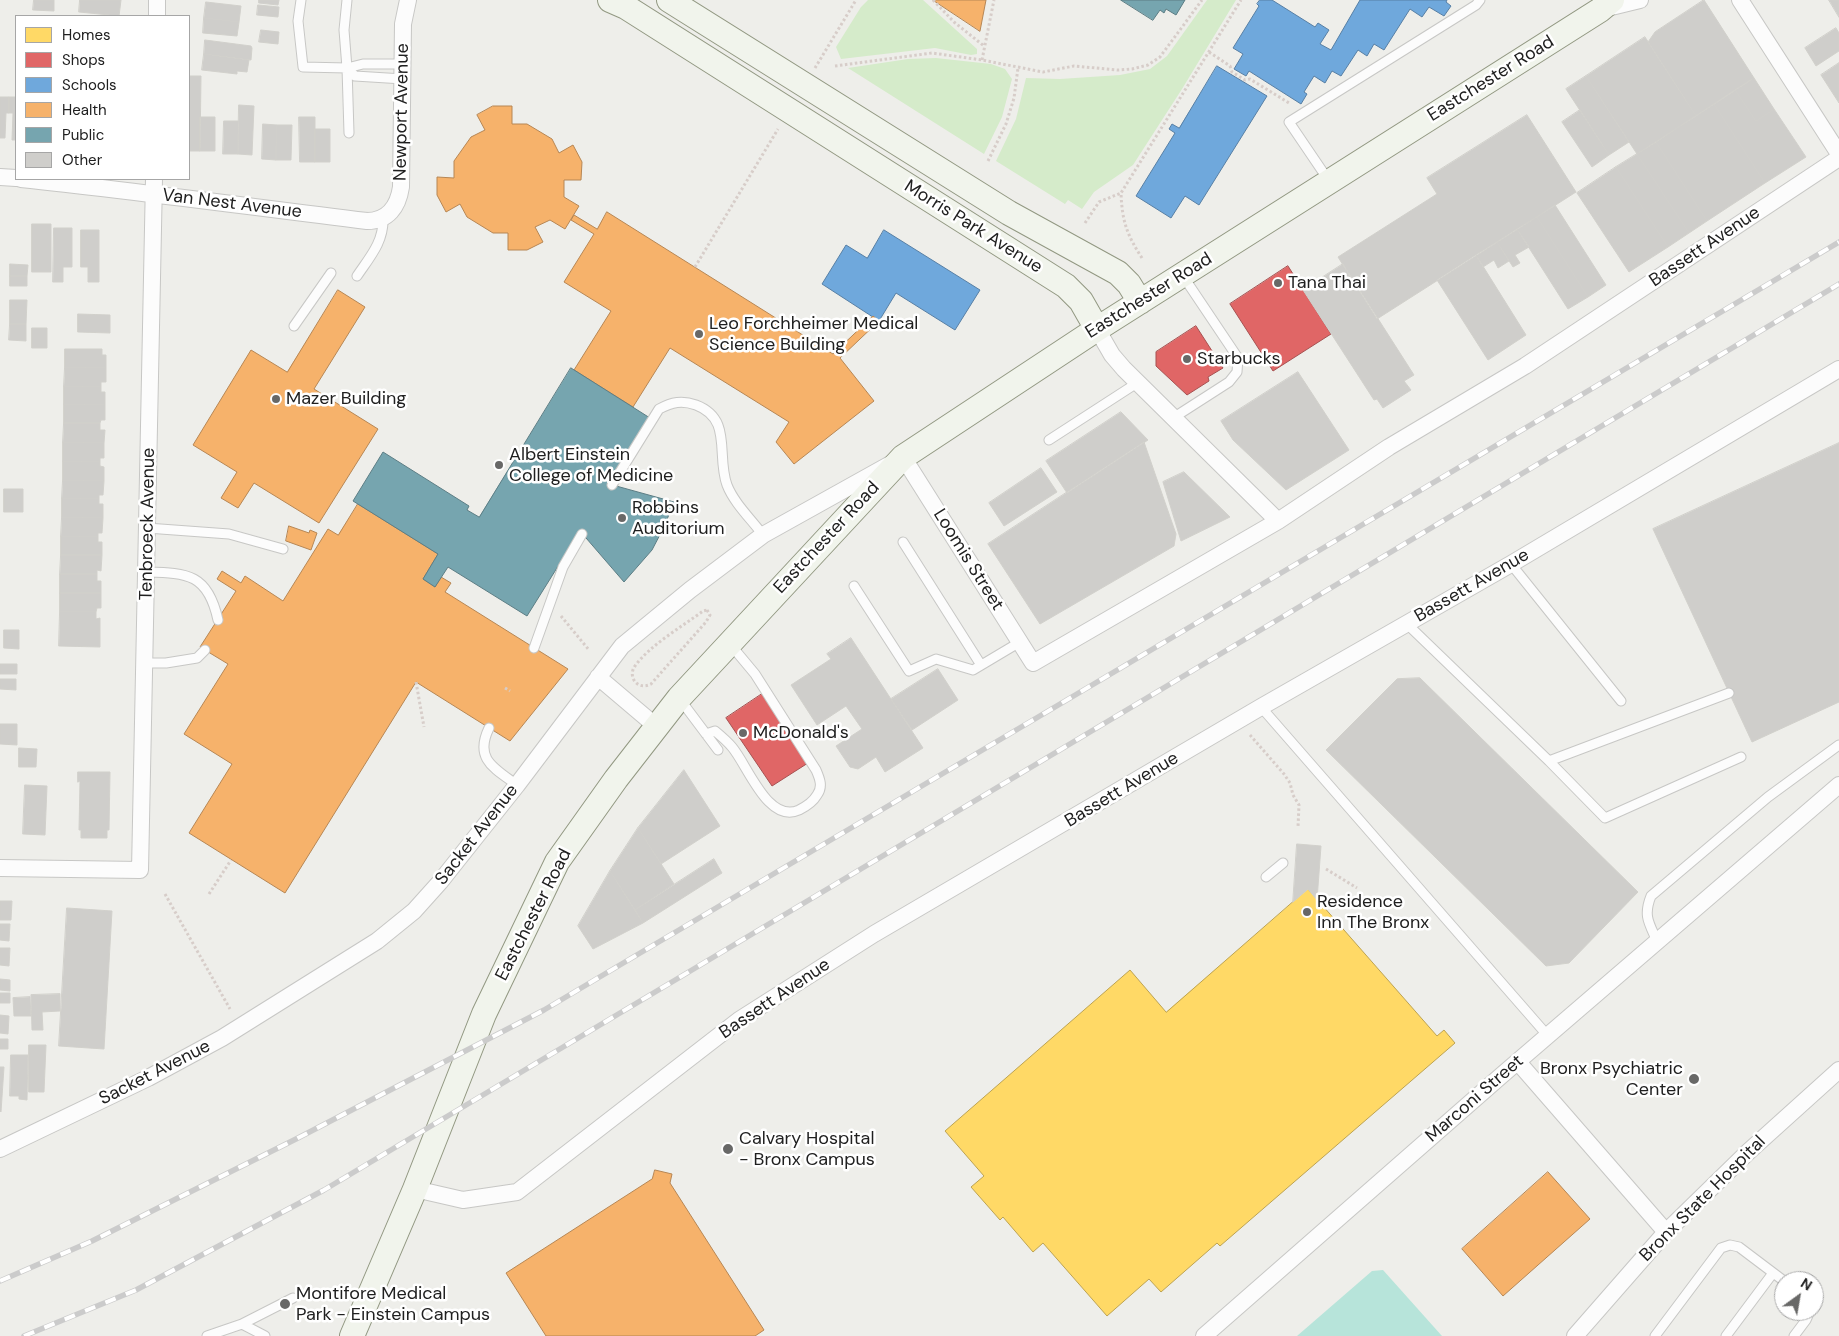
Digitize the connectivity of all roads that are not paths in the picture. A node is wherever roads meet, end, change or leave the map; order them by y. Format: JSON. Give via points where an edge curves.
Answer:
{"nodes":[{"id":1,"x":158,"y":0,"type":"edge"},
{"id":2,"x":302,"y":0,"type":"edge"},
{"id":3,"x":347,"y":0,"type":"edge"},
{"id":4,"x":408,"y":0,"type":"edge"},
{"id":5,"x":610,"y":0,"type":"edge"},
{"id":6,"x":669,"y":0,"type":"edge"},
{"id":7,"x":1480,"y":0,"type":"edge"},
{"id":8,"x":1640,"y":0,"type":"edge"},
{"id":9,"x":1740,"y":0,"type":"edge"},
{"id":10,"x":1602,"y":3,"type":"edge"},
{"id":11,"x":157,"y":15,"type":"edge"},
{"id":12,"x":347,"y":68,"type":"junction"},
{"id":13,"x":402,"y":72,"type":"junction"},
{"id":14,"x":349,"y":133,"type":"dead end"},
{"id":15,"x":1839,"y":156,"type":"edge"},
{"id":16,"x":0,"y":176,"type":"edge"},
{"id":17,"x":15,"y":178,"type":"edge"},
{"id":18,"x":40,"y":180,"type":"edge"},
{"id":19,"x":1329,"y":181,"type":"junction"},
{"id":20,"x":154,"y":186,"type":"edge"},
{"id":21,"x":383,"y":218,"type":"junction"},
{"id":22,"x":331,"y":273,"type":"dead end"},
{"id":23,"x":1182,"y":275,"type":"junction"},
{"id":24,"x":357,"y":276,"type":"dead end"},
{"id":25,"x":1140,"y":302,"type":"junction"},
{"id":26,"x":294,"y":326,"type":"dead end"},
{"id":27,"x":1097,"y":329,"type":"junction"},
{"id":28,"x":1839,"y":369,"type":"edge"},
{"id":29,"x":1137,"y":384,"type":"junction"},
{"id":30,"x":1173,"y":418,"type":"junction"},
{"id":31,"x":1049,"y":440,"type":"dead end"},
{"id":32,"x":903,"y":457,"type":"junction"},
{"id":33,"x":612,"y":485,"type":"dead end"},
{"id":34,"x":1278,"y":520,"type":"junction"},
{"id":35,"x":147,"y":528,"type":"junction"},
{"id":36,"x":582,"y":534,"type":"dead end"},
{"id":37,"x":763,"y":534,"type":"junction"},
{"id":38,"x":903,"y":542,"type":"dead end"},
{"id":39,"x":283,"y":549,"type":"dead end"},
{"id":40,"x":1511,"y":564,"type":"junction"},
{"id":41,"x":147,"y":572,"type":"junction"},
{"id":42,"x":854,"y":586,"type":"dead end"},
{"id":43,"x":218,"y":620,"type":"dead end"},
{"id":44,"x":1407,"y":624,"type":"junction"},
{"id":45,"x":1020,"y":642,"type":"junction"},
{"id":46,"x":730,"y":643,"type":"junction"},
{"id":47,"x":534,"y":648,"type":"dead end"},
{"id":48,"x":205,"y":650,"type":"dead end"},
{"id":49,"x":145,"y":663,"type":"junction"},
{"id":50,"x":1033,"y":663,"type":"joint"},
{"id":51,"x":981,"y":666,"type":"junction"},
{"id":52,"x":598,"y":677,"type":"junction"},
{"id":53,"x":1729,"y":693,"type":"dead end"},
{"id":54,"x":679,"y":698,"type":"junction"},
{"id":55,"x":1621,"y":701,"type":"dead end"},
{"id":56,"x":1261,"y":708,"type":"junction"},
{"id":57,"x":657,"y":727,"type":"junction"},
{"id":58,"x":489,"y":728,"type":"dead end"},
{"id":59,"x":706,"y":734,"type":"junction"},
{"id":60,"x":1839,"y":745,"type":"edge"},
{"id":61,"x":718,"y":750,"type":"dead end"},
{"id":62,"x":1741,"y":756,"type":"dead end"},
{"id":63,"x":1549,"y":761,"type":"junction"},
{"id":64,"x":517,"y":784,"type":"junction"},
{"id":65,"x":1839,"y":785,"type":"edge"},
{"id":66,"x":1283,"y":863,"type":"dead end"},
{"id":67,"x":0,"y":868,"type":"edge"},
{"id":68,"x":1266,"y":877,"type":"dead end"},
{"id":69,"x":1657,"y":941,"type":"junction"},
{"id":70,"x":1548,"y":1036,"type":"junction"},
{"id":71,"x":1518,"y":1062,"type":"junction"},
{"id":72,"x":1839,"y":1070,"type":"edge"},
{"id":73,"x":0,"y":1149,"type":"edge"},
{"id":74,"x":415,"y":1188,"type":"junction"},
{"id":75,"x":1666,"y":1232,"type":"junction"},
{"id":76,"x":1773,"y":1273,"type":"joint"},
{"id":77,"x":293,"y":1298,"type":"dead end"},
{"id":78,"x":1805,"y":1321,"type":"edge"},
{"id":79,"x":242,"y":1324,"type":"junction"},
{"id":80,"x":207,"y":1336,"type":"edge"},
{"id":81,"x":265,"y":1336,"type":"edge"},
{"id":82,"x":352,"y":1336,"type":"edge"},
{"id":83,"x":1204,"y":1336,"type":"edge"},
{"id":84,"x":1575,"y":1336,"type":"edge"},
{"id":85,"x":1655,"y":1336,"type":"edge"},
{"id":86,"x":1726,"y":1336,"type":"edge"},
{"id":87,"x":1794,"y":1336,"type":"edge"}],
"edges":[{"from":1,"to":11,"type":"street"},
{"from":2,"to":12,"type":"lane","via":[[298,21],[303,67]]},
{"from":3,"to":12,"type":"lane","via":[[344,30]]},
{"from":4,"to":13,"type":"street","name":"Newport Avenue","via":[[403,24]]},
{"from":5,"to":27,"type":"main road","name":"Morris Park Avenue","via":[[790,109],[1066,286],[1081,301]]},
{"from":6,"to":25,"type":"main road","name":"Morris Park Avenue","via":[[1009,213],[1118,273]]},
{"from":7,"to":19,"type":"lane","via":[[1289,122]]},
{"from":8,"to":10,"type":"street","name":"Eastchester Road"},
{"from":9,"to":15,"type":"street"},
{"from":10,"to":19,"type":"main road","name":"Eastchester Road"},
{"from":12,"to":13,"type":"lane","via":[[364,64]]},
{"from":12,"to":13,"type":"lane","via":[[355,76]]},
{"from":12,"to":14,"type":"lane"},
{"from":13,"to":21,"type":"street","name":"Newport Avenue","via":[[400,195],[394,208]]},
{"from":15,"to":34,"type":"street","name":"Bassett Avenue","via":[[1525,366],[1389,447]]},
{"from":16,"to":17,"type":"street"},
{"from":18,"to":20,"type":"street","name":"Van Nest Avenue"},
{"from":19,"to":23,"type":"main road","name":"Eastchester Road"},
{"from":20,"to":21,"type":"street","name":"Van Nest Avenue","via":[[194,200],[367,221]]},
{"from":20,"to":35,"type":"street","name":"Tenbroeck Avenue"},
{"from":21,"to":24,"type":"lane","via":[[380,242]]},
{"from":22,"to":26,"type":"lane"},
{"from":23,"to":25,"type":"main road","name":"Eastchester Road"},
{"from":23,"to":30,"type":"lane","via":[[1238,358],[1237,372],[1229,382]]},
{"from":25,"to":27,"type":"main road","name":"Eastchester Road"},
{"from":27,"to":29,"type":"street","name":"Morris Park Avenue","via":[[1112,355]]},
{"from":27,"to":32,"type":"main road","name":"Eastchester Road"},
{"from":28,"to":40,"type":"street","name":"Bassett Avenue"},
{"from":29,"to":30,"type":"street","name":"Morris Park Avenue"},
{"from":29,"to":31,"type":"lane"},
{"from":30,"to":34,"type":"street","name":"Morris Park Avenue"},
{"from":32,"to":37,"type":"street","name":"Sacket Avenue"},
{"from":32,"to":45,"type":"street","name":"Loomis Street"},
{"from":32,"to":46,"type":"main road","name":"Eastchester Road"},
{"from":33,"to":37,"type":"lane","via":[[660,409],[672,402],[687,402],[710,413],[720,426],[722,465],[728,486]]},
{"from":34,"to":50,"type":"street","name":"Bassett Avenue"},
{"from":35,"to":39,"type":"lane","via":[[229,534]]},
{"from":35,"to":41,"type":"street","name":"Tenbroeck Avenue"},
{"from":36,"to":47,"type":"lane","via":[[563,567]]},
{"from":37,"to":52,"type":"street","name":"Sacket Avenue","via":[[622,646]]},
{"from":38,"to":51,"type":"lane"},
{"from":40,"to":44,"type":"street","name":"Bassett Avenue"},
{"from":40,"to":55,"type":"lane"},
{"from":41,"to":43,"type":"lane","via":[[188,575],[202,583],[215,606]]},
{"from":41,"to":49,"type":"street","name":"Tenbroeck Avenue"},
{"from":42,"to":51,"type":"lane","via":[[909,672],[936,659],[973,670]]},
{"from":44,"to":56,"type":"street","name":"Bassett Avenue"},
{"from":44,"to":63,"type":"lane"},
{"from":45,"to":50,"type":"street","name":"Loomis Street"},
{"from":45,"to":51,"type":"lane"},
{"from":46,"to":54,"type":"main road","name":"Eastchester Road"},
{"from":46,"to":59,"type":"lane","via":[[755,674],[816,770],[821,780],[819,793],[797,811],[779,811],[762,792],[733,747],[715,731]]},
{"from":48,"to":49,"type":"lane","via":[[197,658]]},
{"from":49,"to":67,"type":"street","name":"Tenbroeck Avenue","via":[[140,870]]},
{"from":52,"to":57,"type":"street"},
{"from":52,"to":64,"type":"street","name":"Sacket Avenue"},
{"from":53,"to":63,"type":"lane"},
{"from":54,"to":57,"type":"main road","name":"Eastchester Road"},
{"from":54,"to":59,"type":"lane"},
{"from":56,"to":70,"type":"lane"},
{"from":56,"to":74,"type":"street","name":"Bassett Avenue","via":[[874,934],[739,1020],[517,1192],[463,1200]]},
{"from":57,"to":74,"type":"main road","name":"Eastchester Road","via":[[558,862],[484,1014]]},
{"from":58,"to":64,"type":"lane","via":[[482,740],[483,752],[491,765]]},
{"from":59,"to":61,"type":"lane"},
{"from":60,"to":69,"type":"lane","via":[[1768,797],[1651,896],[1647,917]]},
{"from":62,"to":63,"type":"lane","via":[[1605,818]]},
{"from":64,"to":73,"type":"street","name":"Sacket Avenue","via":[[440,882],[414,911],[377,941],[222,1038],[148,1078]]},
{"from":65,"to":69,"type":"street","name":"Marconi Street"},
{"from":66,"to":68,"type":"lane"},
{"from":69,"to":70,"type":"street","name":"Marconi Street"},
{"from":70,"to":71,"type":"street","name":"Marconi Street"},
{"from":71,"to":75,"type":"street"},
{"from":71,"to":83,"type":"street","name":"Marconi Street"},
{"from":72,"to":75,"type":"street","name":"Bronx State Hospital"},
{"from":74,"to":82,"type":"main road","name":"Eastchester Road"},
{"from":75,"to":84,"type":"street","name":"Bronx State Hospital"},
{"from":76,"to":85,"type":"lane","via":[[1739,1247],[1721,1248]]},
{"from":76,"to":86,"type":"lane"},
{"from":77,"to":79,"type":"lane"},
{"from":78,"to":87,"type":"lane"},
{"from":79,"to":80,"type":"lane"},
{"from":79,"to":81,"type":"lane"}]}
